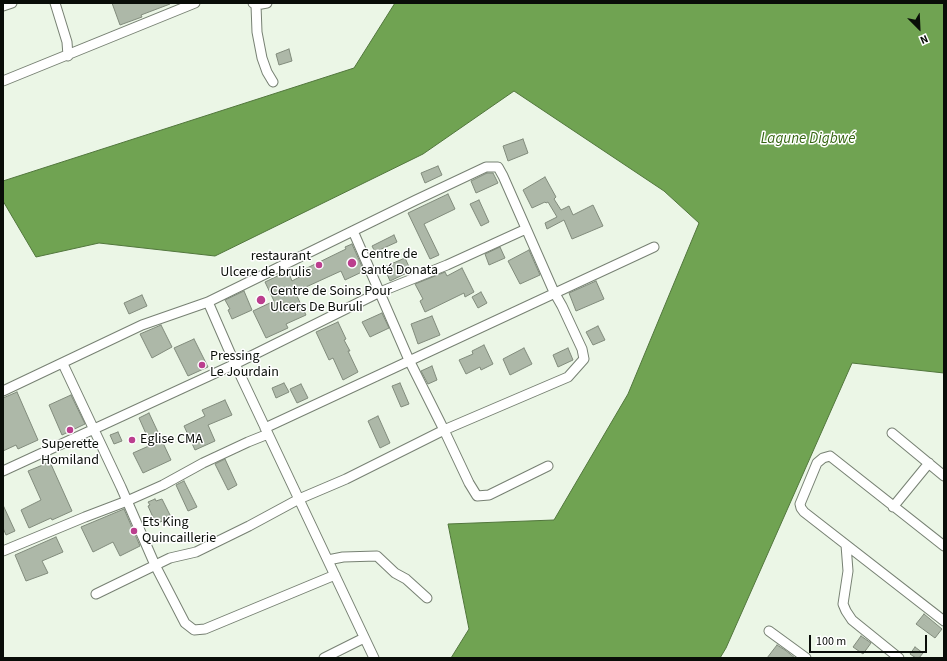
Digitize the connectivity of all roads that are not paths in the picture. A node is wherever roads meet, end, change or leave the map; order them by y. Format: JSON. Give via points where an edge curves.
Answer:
{"nodes":[{"id":1,"x":12,"y":3,"type":"edge"},
{"id":2,"x":55,"y":3,"type":"edge"},
{"id":3,"x":194,"y":3,"type":"edge"},
{"id":4,"x":267,"y":3,"type":"edge"},
{"id":5,"x":255,"y":4,"type":"edge"},
{"id":6,"x":3,"y":6,"type":"edge"},
{"id":7,"x":68,"y":56,"type":"junction"},
{"id":8,"x":3,"y":81,"type":"edge"},
{"id":9,"x":273,"y":82,"type":"dead end"},
{"id":10,"x":526,"y":229,"type":"junction"},
{"id":11,"x":353,"y":231,"type":"junction"},
{"id":12,"x":654,"y":247,"type":"dead end"},
{"id":13,"x":380,"y":292,"type":"junction"},
{"id":14,"x":554,"y":292,"type":"junction"},
{"id":15,"x":208,"y":302,"type":"junction"},
{"id":16,"x":409,"y":360,"type":"junction"},
{"id":17,"x":63,"y":364,"type":"junction"},
{"id":18,"x":235,"y":364,"type":"junction"},
{"id":19,"x":3,"y":391,"type":"edge"},
{"id":20,"x":93,"y":429,"type":"junction"},
{"id":21,"x":444,"y":430,"type":"junction"},
{"id":22,"x":267,"y":431,"type":"junction"},
{"id":23,"x":892,"y":433,"type":"dead end"},
{"id":24,"x":929,"y":464,"type":"junction"},
{"id":25,"x":548,"y":466,"type":"dead end"},
{"id":26,"x":3,"y":471,"type":"edge"},
{"id":27,"x":944,"y":476,"type":"edge"},
{"id":28,"x":299,"y":499,"type":"junction"},
{"id":29,"x":127,"y":501,"type":"junction"},
{"id":30,"x":893,"y":507,"type":"junction"},
{"id":31,"x":846,"y":545,"type":"junction"},
{"id":32,"x":944,"y":546,"type":"edge"},
{"id":33,"x":3,"y":551,"type":"edge"},
{"id":34,"x":328,"y":560,"type":"junction"},
{"id":35,"x":155,"y":565,"type":"junction"},
{"id":36,"x":335,"y":575,"type":"junction"},
{"id":37,"x":96,"y":594,"type":"dead end"},
{"id":38,"x":427,"y":598,"type":"dead end"},
{"id":39,"x":944,"y":621,"type":"edge"},
{"id":40,"x":770,"y":631,"type":"dead end"},
{"id":41,"x":364,"y":638,"type":"junction"},
{"id":42,"x":324,"y":658,"type":"edge"},
{"id":43,"x":374,"y":658,"type":"edge"},
{"id":44,"x":806,"y":658,"type":"edge"},
{"id":45,"x":899,"y":658,"type":"edge"}],
"edges":[{"from":1,"to":6,"type":"street"},
{"from":2,"to":7,"type":"street","via":[[67,42]]},
{"from":3,"to":7,"type":"street"},
{"from":4,"to":5,"type":"street"},
{"from":5,"to":9,"type":"street","via":[[262,58]]},
{"from":7,"to":8,"type":"street"},
{"from":10,"to":11,"type":"street","via":[[498,167],[486,167]]},
{"from":10,"to":13,"type":"street"},
{"from":10,"to":14,"type":"street"},
{"from":11,"to":13,"type":"street"},
{"from":11,"to":15,"type":"street"},
{"from":12,"to":14,"type":"street"},
{"from":13,"to":16,"type":"street"},
{"from":13,"to":18,"type":"street"},
{"from":14,"to":16,"type":"street"},
{"from":14,"to":21,"type":"street","via":[[584,359],[568,377]]},
{"from":15,"to":17,"type":"street","via":[[142,325]]},
{"from":15,"to":18,"type":"street"},
{"from":16,"to":21,"type":"street"},
{"from":16,"to":22,"type":"street"},
{"from":17,"to":19,"type":"street"},
{"from":17,"to":20,"type":"street"},
{"from":18,"to":20,"type":"street"},
{"from":18,"to":22,"type":"street"},
{"from":20,"to":26,"type":"street"},
{"from":20,"to":29,"type":"street"},
{"from":21,"to":25,"type":"street","via":[[477,496],[489,495]]},
{"from":21,"to":28,"type":"street","via":[[346,479]]},
{"from":22,"to":28,"type":"street"},
{"from":22,"to":29,"type":"street"},
{"from":23,"to":24,"type":"street"},
{"from":24,"to":27,"type":"street"},
{"from":24,"to":30,"type":"street"},
{"from":28,"to":34,"type":"street"},
{"from":28,"to":35,"type":"street","via":[[196,552],[170,558]]},
{"from":29,"to":33,"type":"street"},
{"from":29,"to":35,"type":"street"},
{"from":30,"to":31,"type":"street","via":[[830,456],[823,458],[817,463],[800,504],[801,508]]},
{"from":30,"to":32,"type":"street"},
{"from":31,"to":39,"type":"street"},
{"from":31,"to":45,"type":"street","via":[[848,571],[843,604],[846,611],[852,620]]},
{"from":34,"to":36,"type":"street"},
{"from":34,"to":38,"type":"street","via":[[343,556],[378,556],[395,574],[406,579]]},
{"from":35,"to":36,"type":"street","via":[[185,623],[194,630],[205,629]]},
{"from":35,"to":37,"type":"street"},
{"from":36,"to":41,"type":"street"},
{"from":40,"to":44,"type":"street"},
{"from":41,"to":42,"type":"street"},
{"from":41,"to":43,"type":"street"}]}
